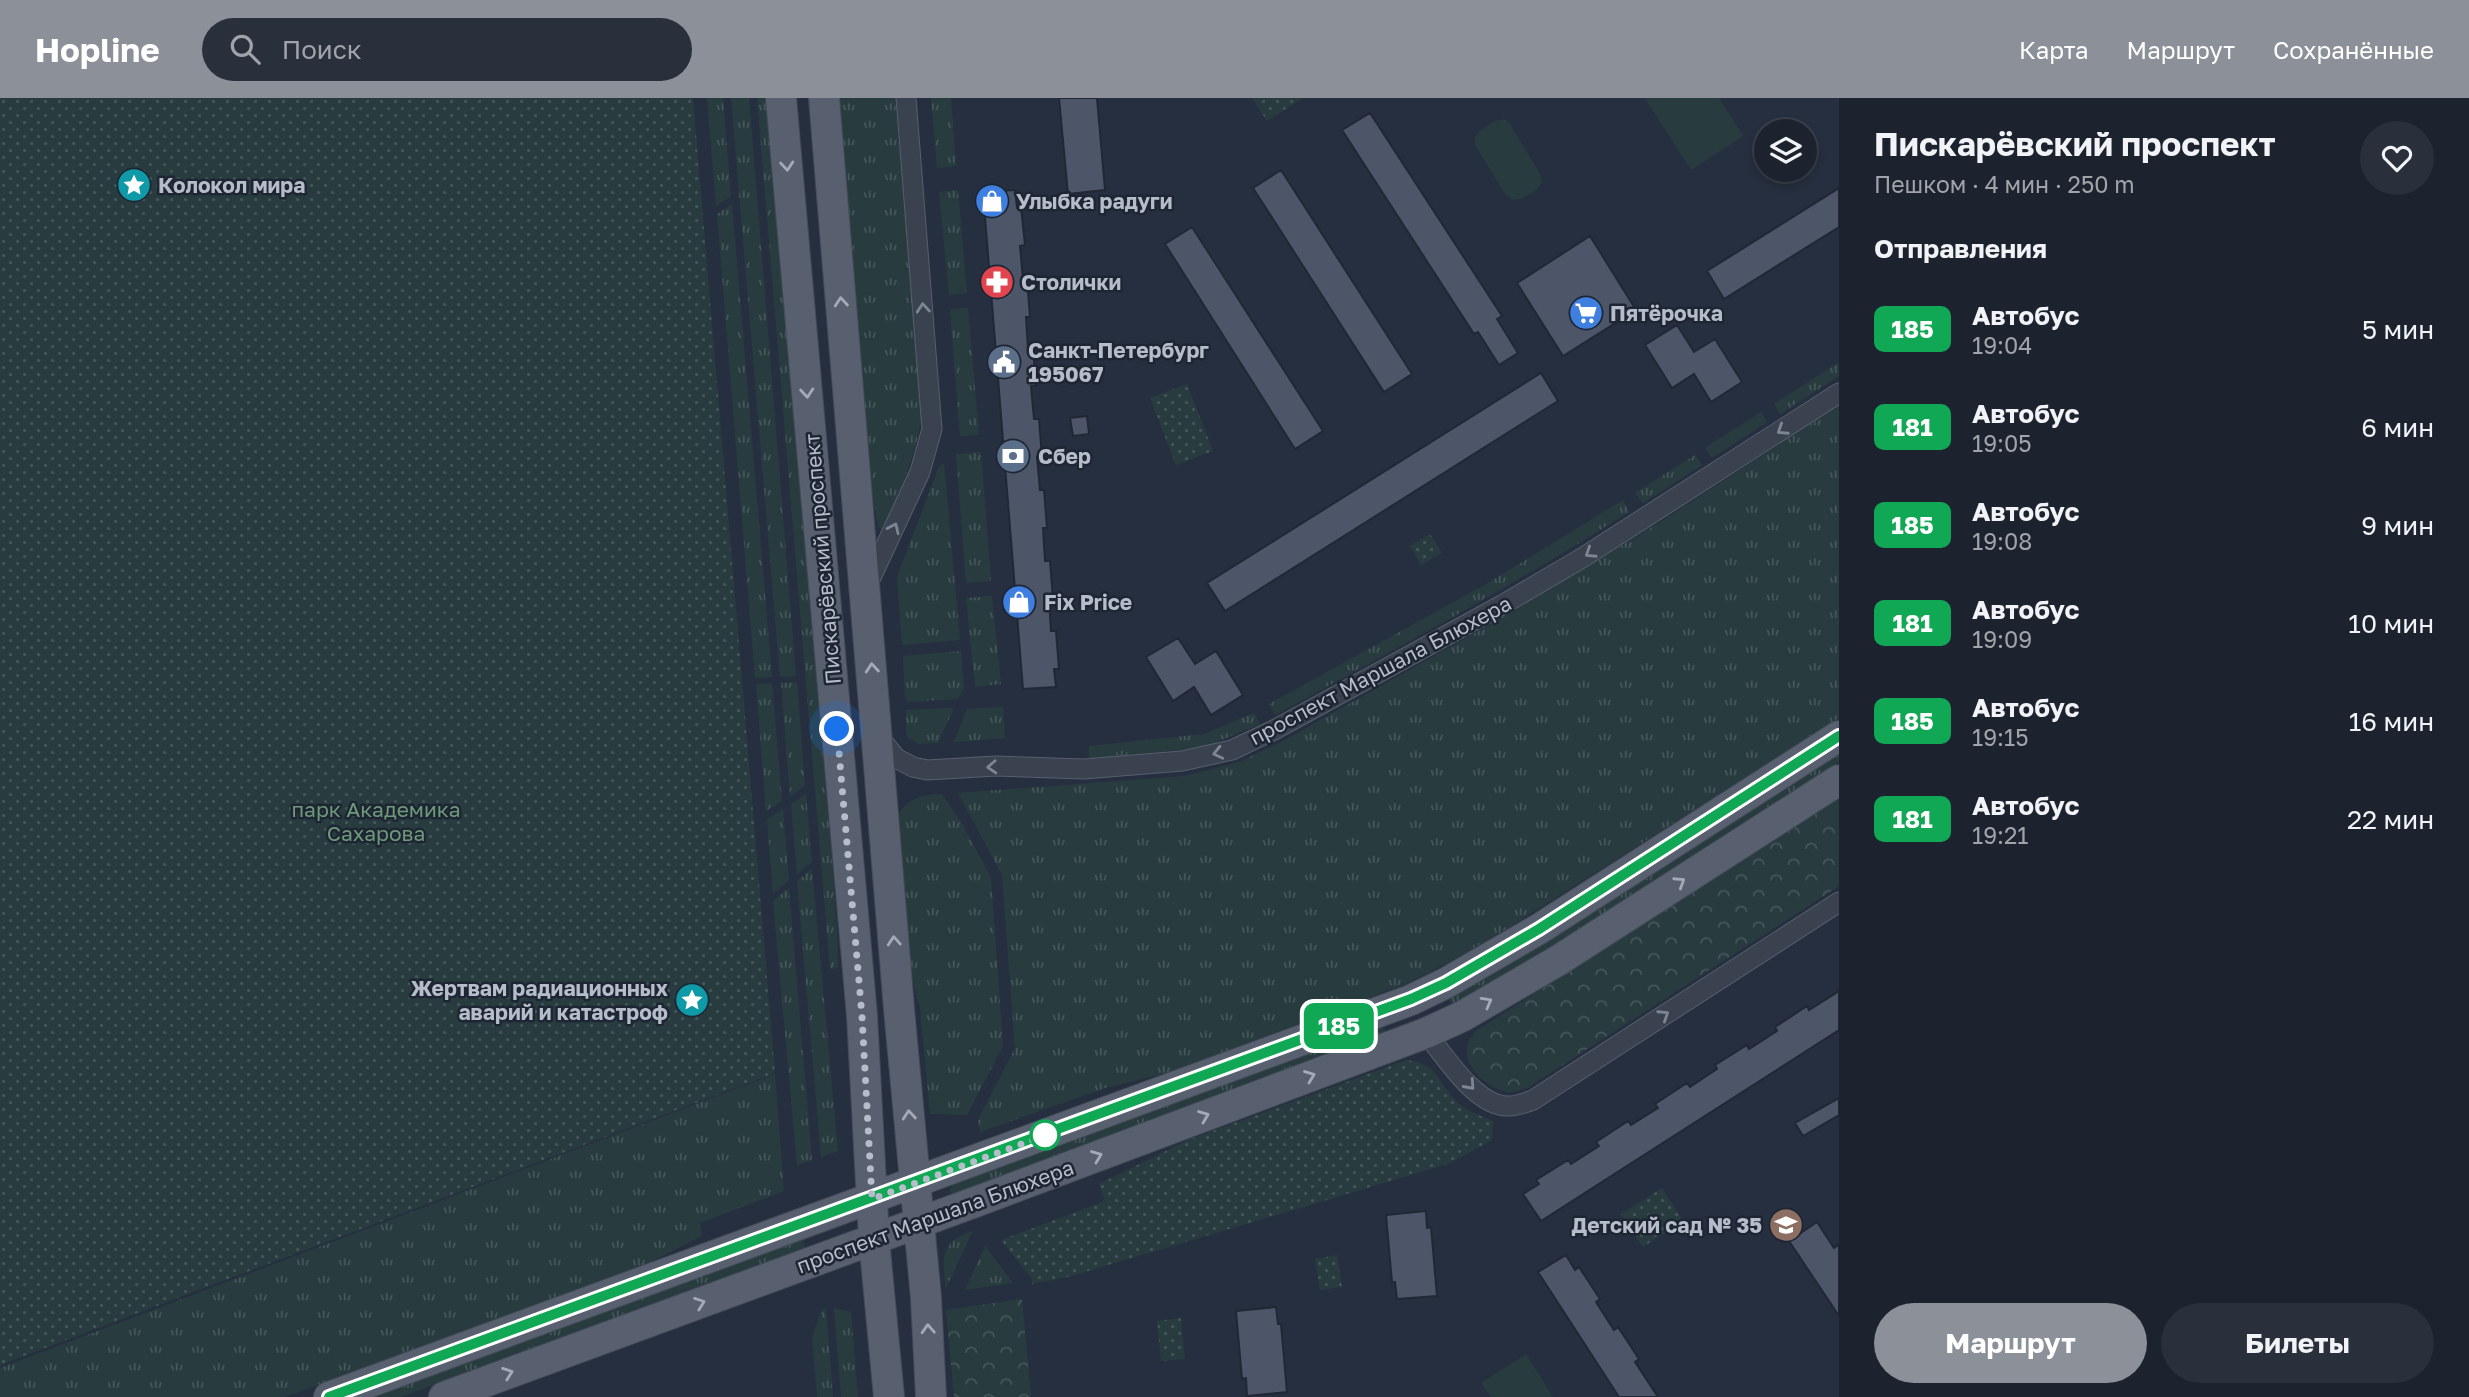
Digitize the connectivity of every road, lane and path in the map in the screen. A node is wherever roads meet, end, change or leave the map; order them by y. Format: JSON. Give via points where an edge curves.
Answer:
{"nodes":[{"id":1,"x":781,"y":98,"type":"edge"},
{"id":2,"x":824,"y":98,"type":"edge"},
{"id":3,"x":906,"y":98,"type":"edge"},
{"id":4,"x":1839,"y":393,"type":"edge"},
{"id":5,"x":866,"y":590,"type":"junction"},
{"id":6,"x":878,"y":736,"type":"junction"},
{"id":7,"x":1839,"y":736,"type":"edge"},
{"id":8,"x":1839,"y":780,"type":"edge"},
{"id":9,"x":1839,"y":902,"type":"edge"},
{"id":10,"x":1411,"y":999,"type":"junction"},
{"id":11,"x":1426,"y":1033,"type":"junction"},
{"id":12,"x":915,"y":1183,"type":"junction"},
{"id":13,"x":872,"y":1199,"type":"junction"},
{"id":14,"x":918,"y":1223,"type":"junction"},
{"id":15,"x":874,"y":1239,"type":"junction"},
{"id":16,"x":329,"y":1397,"type":"edge"},
{"id":17,"x":444,"y":1397,"type":"edge"},
{"id":18,"x":889,"y":1397,"type":"edge"},
{"id":19,"x":931,"y":1397,"type":"edge"}],
"edges":[{"from":1,"to":13,"type":"main road","name":"Пискарёвский проспект","one_way":true,"via":[[862,1016]]},
{"from":5,"to":2,"type":"main road","name":"Пискарёвский проспект","one_way":true},
{"from":5,"to":3,"type":"street","one_way":true,"via":[[920,472],[932,429]]},
{"from":4,"to":6,"type":"street","name":"проспект Маршала Блюхера","one_way":true,"via":[[1548,578],[1232,750],[1182,761],[1084,769],[996,766],[926,770],[896,758]]},
{"from":6,"to":5,"type":"main road","name":"Пискарёвский проспект","one_way":true},
{"from":12,"to":6,"type":"main road","name":"Пискарёвский проспект","one_way":true},
{"from":7,"to":10,"type":"main road","name":"проспект Маршала Блюхера","via":[[1529,935]]},
{"from":11,"to":8,"type":"main road","name":"проспект Маршала Блюхера","one_way":true,"via":[[1559,960]]},
{"from":11,"to":9,"type":"street","one_way":true,"via":[[1475,1092],[1491,1103],[1516,1106],[1533,1100]]},
{"from":10,"to":11,"type":"main road"},
{"from":10,"to":12,"type":"main road","name":"проспект Маршала Блюхера"},
{"from":14,"to":11,"type":"main road","name":"проспект Маршала Блюхера","one_way":true},
{"from":12,"to":13,"type":"main road","name":"проспект Маршала Блюхера"},
{"from":12,"to":14,"type":"main road","name":"Пискарёвский проспект"},
{"from":13,"to":15,"type":"main road","name":"Пискарёвский проспект"},
{"from":13,"to":16,"type":"main road","name":"проспект Маршала Блюхера"},
{"from":14,"to":15,"type":"main road","name":"проспект Маршала Блюхера"},
{"from":19,"to":14,"type":"main road","name":"Пискарёвский проспект","one_way":true},
{"from":17,"to":15,"type":"main road","name":"проспект Маршала Блюхера","one_way":true},
{"from":15,"to":18,"type":"main road","name":"Пискарёвский проспект"}]}
